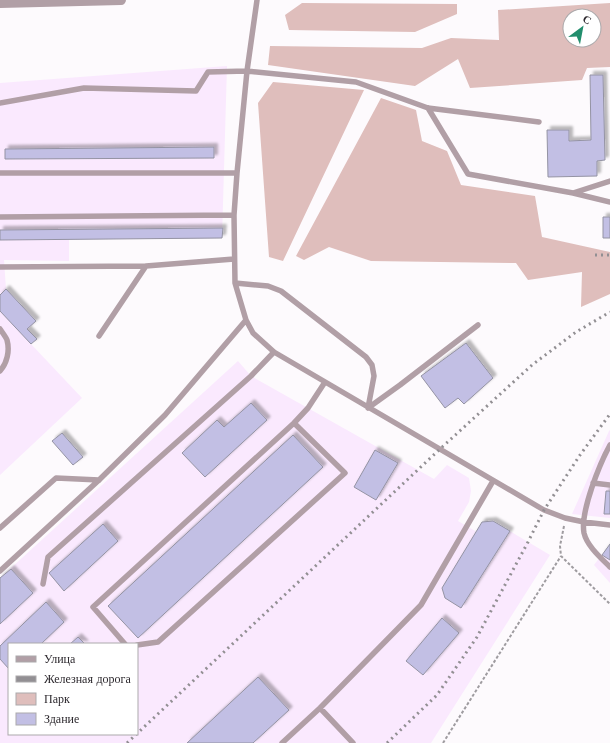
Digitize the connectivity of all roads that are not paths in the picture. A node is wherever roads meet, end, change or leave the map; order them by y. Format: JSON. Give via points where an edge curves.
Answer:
{"nodes":[{"id":1,"x":121,"y":0,"type":"edge"},
{"id":2,"x":257,"y":0,"type":"edge"},
{"id":3,"x":0,"y":3,"type":"edge"},
{"id":4,"x":247,"y":71,"type":"junction"},
{"id":5,"x":0,"y":103,"type":"edge"},
{"id":6,"x":428,"y":108,"type":"junction"},
{"id":7,"x":539,"y":122,"type":"dead end"},
{"id":8,"x":0,"y":173,"type":"edge"},
{"id":9,"x":237,"y":173,"type":"junction"},
{"id":10,"x":610,"y":181,"type":"edge"},
{"id":11,"x":573,"y":193,"type":"junction"},
{"id":12,"x":610,"y":202,"type":"edge"},
{"id":13,"x":234,"y":215,"type":"junction"},
{"id":14,"x":0,"y":217,"type":"edge"},
{"id":15,"x":234,"y":258,"type":"junction"},
{"id":16,"x":146,"y":266,"type":"junction"},
{"id":17,"x":0,"y":267,"type":"edge"},
{"id":18,"x":235,"y":283,"type":"junction"},
{"id":19,"x":246,"y":320,"type":"junction"},
{"id":20,"x":478,"y":325,"type":"dead end"},
{"id":21,"x":0,"y":329,"type":"edge"},
{"id":22,"x":99,"y":336,"type":"dead end"},
{"id":23,"x":274,"y":352,"type":"junction"},
{"id":24,"x":0,"y":371,"type":"edge"},
{"id":25,"x":325,"y":382,"type":"junction"},
{"id":26,"x":368,"y":408,"type":"junction"},
{"id":27,"x":294,"y":423,"type":"junction"},
{"id":28,"x":610,"y":446,"type":"edge"},
{"id":29,"x":99,"y":480,"type":"junction"},
{"id":30,"x":494,"y":481,"type":"junction"},
{"id":31,"x":593,"y":483,"type":"junction"},
{"id":32,"x":610,"y":484,"type":"edge"},
{"id":33,"x":584,"y":522,"type":"junction"},
{"id":34,"x":610,"y":525,"type":"edge"},
{"id":35,"x":0,"y":528,"type":"edge"},
{"id":36,"x":610,"y":567,"type":"edge"},
{"id":37,"x":1,"y":568,"type":"edge"},
{"id":38,"x":43,"y":584,"type":"dead end"},
{"id":39,"x":124,"y":643,"type":"edge"},
{"id":40,"x":138,"y":645,"type":"edge"},
{"id":41,"x":320,"y":708,"type":"junction"},
{"id":42,"x":282,"y":743,"type":"edge"},
{"id":43,"x":352,"y":743,"type":"edge"}],
"edges":[{"from":1,"to":3,"type":"street"},
{"from":2,"to":4,"type":"lane"},
{"from":4,"to":5,"type":"lane","via":[[208,72],[196,91],[84,88]]},
{"from":4,"to":6,"type":"lane","via":[[356,82]]},
{"from":4,"to":9,"type":"lane"},
{"from":6,"to":7,"type":"lane"},
{"from":6,"to":11,"type":"lane","via":[[468,174]]},
{"from":8,"to":9,"type":"lane"},
{"from":9,"to":13,"type":"lane"},
{"from":10,"to":11,"type":"lane"},
{"from":11,"to":12,"type":"lane"},
{"from":13,"to":14,"type":"lane"},
{"from":13,"to":15,"type":"lane"},
{"from":15,"to":16,"type":"lane"},
{"from":15,"to":18,"type":"lane"},
{"from":16,"to":17,"type":"lane"},
{"from":16,"to":22,"type":"lane"},
{"from":18,"to":19,"type":"lane"},
{"from":18,"to":26,"type":"lane","via":[[268,286],[281,291],[366,357],[372,365],[374,376]]},
{"from":19,"to":23,"type":"lane","via":[[253,333]]},
{"from":19,"to":29,"type":"lane","via":[[165,414]]},
{"from":20,"to":26,"type":"lane"},
{"from":21,"to":24,"type":"lane","via":[[7,340],[8,356]]},
{"from":23,"to":25,"type":"lane"},
{"from":23,"to":38,"type":"lane","via":[[251,376],[48,557]]},
{"from":25,"to":26,"type":"lane"},
{"from":25,"to":27,"type":"lane","via":[[308,408]]},
{"from":26,"to":30,"type":"lane"},
{"from":27,"to":39,"type":"lane","via":[[93,608]]},
{"from":27,"to":40,"type":"lane","via":[[345,473],[158,642]]},
{"from":28,"to":31,"type":"lane"},
{"from":29,"to":35,"type":"lane","via":[[56,478]]},
{"from":29,"to":37,"type":"lane"},
{"from":30,"to":33,"type":"lane","via":[[544,510]]},
{"from":30,"to":41,"type":"lane","via":[[421,606]]},
{"from":31,"to":32,"type":"lane"},
{"from":31,"to":33,"type":"lane"},
{"from":33,"to":34,"type":"lane"},
{"from":33,"to":36,"type":"lane","via":[[584,534],[589,544]]},
{"from":41,"to":42,"type":"lane"},
{"from":41,"to":43,"type":"lane"}]}
